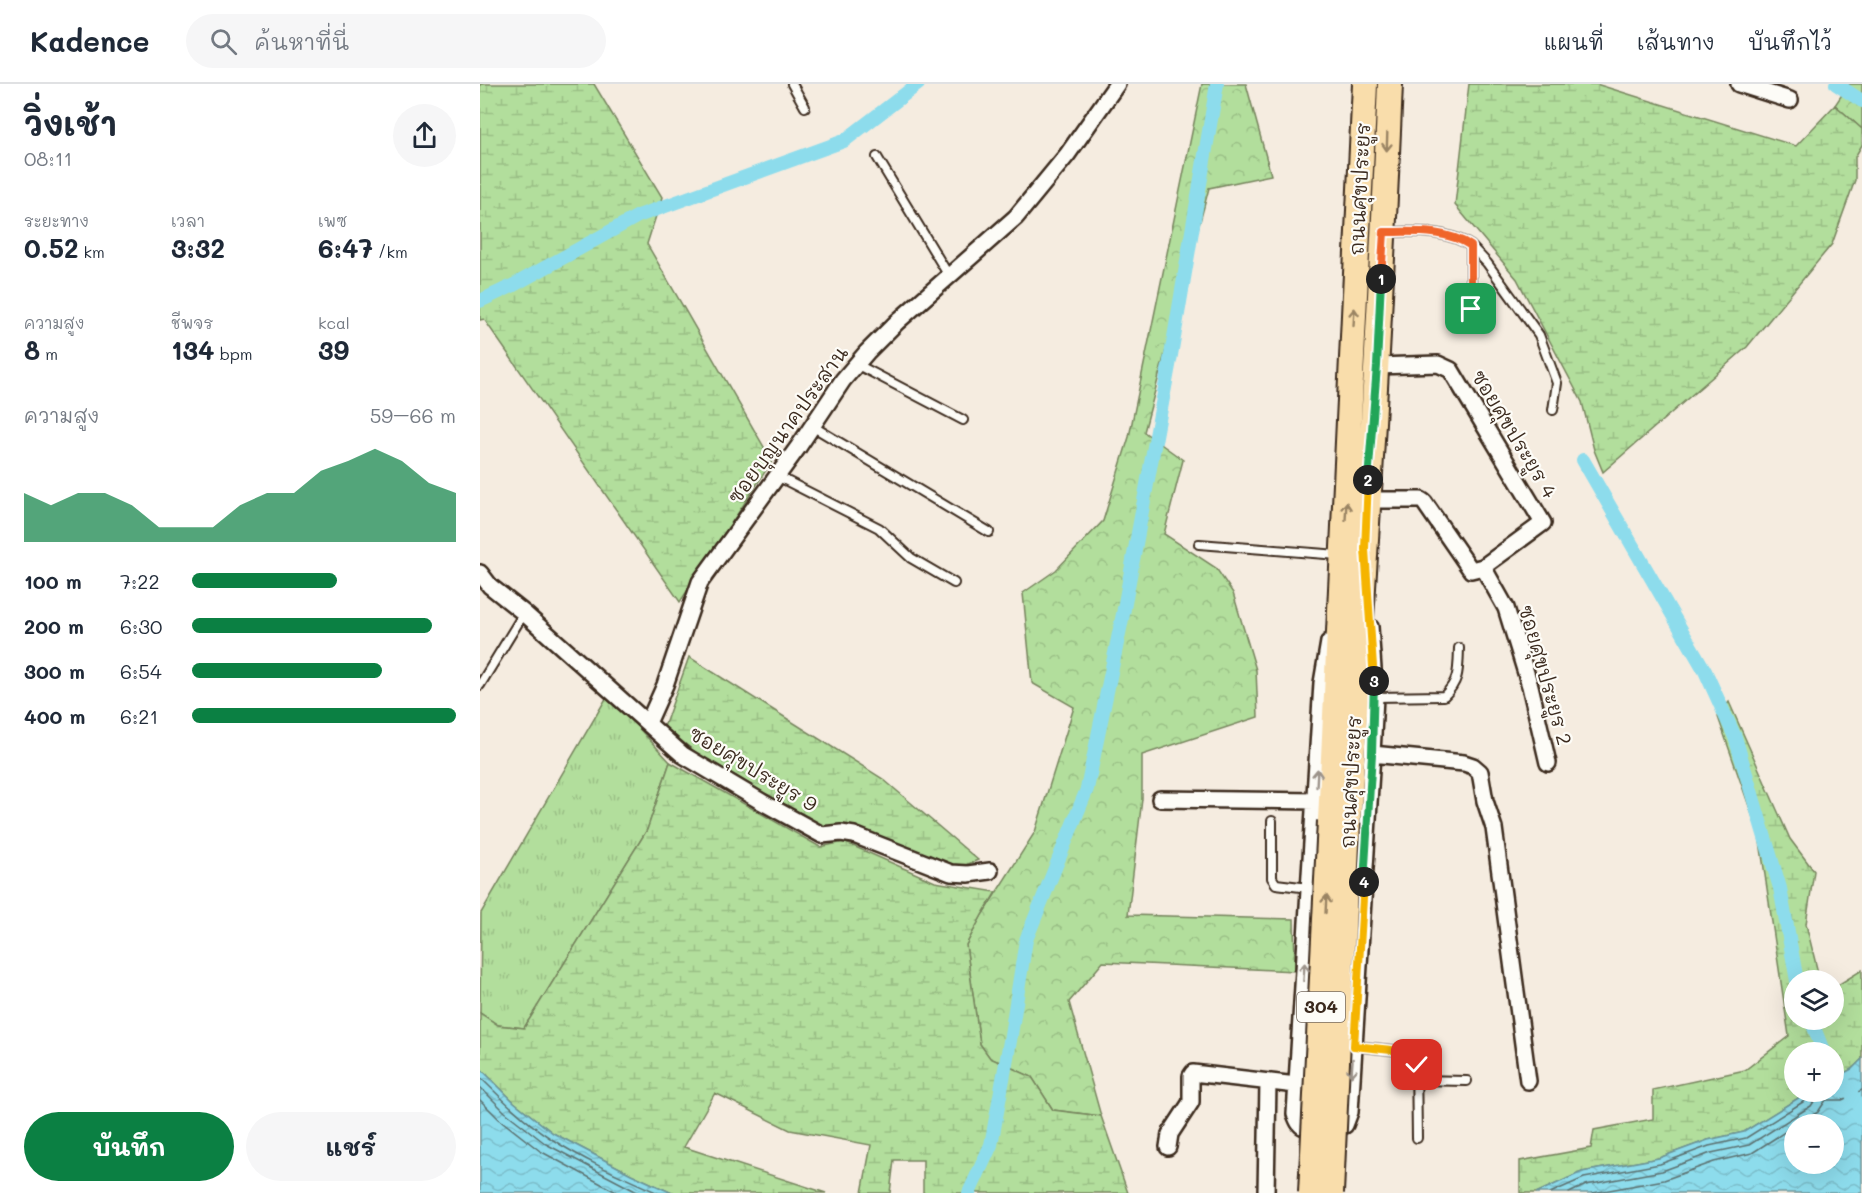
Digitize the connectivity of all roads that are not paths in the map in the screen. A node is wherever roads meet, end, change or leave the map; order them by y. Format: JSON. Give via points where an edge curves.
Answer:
{"nodes":[{"id":1,"x":792,"y":84,"type":"edge"},
{"id":2,"x":1117,"y":84,"type":"edge"},
{"id":3,"x":1365,"y":84,"type":"edge"},
{"id":4,"x":1390,"y":84,"type":"edge"},
{"id":5,"x":1739,"y":84,"type":"edge"},
{"id":6,"x":1790,"y":100,"type":"dead end"},
{"id":7,"x":805,"y":107,"type":"dead end"},
{"id":8,"x":877,"y":157,"type":"dead end"},
{"id":9,"x":1384,"y":232,"type":"junction"},
{"id":10,"x":1471,"y":246,"type":"junction"},
{"id":11,"x":949,"y":276,"type":"junction"},
{"id":12,"x":1471,"y":309,"type":"dead end"},
{"id":13,"x":856,"y":364,"type":"junction"},
{"id":14,"x":1377,"y":366,"type":"junction"},
{"id":15,"x":1553,"y":410,"type":"dead end"},
{"id":16,"x":963,"y":420,"type":"dead end"},
{"id":17,"x":812,"y":426,"type":"junction"},
{"id":18,"x":777,"y":476,"type":"junction"},
{"id":19,"x":1367,"y":500,"type":"junction"},
{"id":20,"x":989,"y":532,"type":"dead end"},
{"id":21,"x":1199,"y":544,"type":"dead end"},
{"id":22,"x":1351,"y":551,"type":"junction"},
{"id":23,"x":1483,"y":567,"type":"junction"},
{"id":24,"x":480,"y":573,"type":"edge"},
{"id":25,"x":954,"y":583,"type":"dead end"},
{"id":26,"x":524,"y":613,"type":"junction"},
{"id":27,"x":1459,"y":648,"type":"dead end"},
{"id":28,"x":480,"y":685,"type":"edge"},
{"id":29,"x":1375,"y":697,"type":"junction"},
{"id":30,"x":648,"y":723,"type":"junction"},
{"id":31,"x":1372,"y":754,"type":"junction"},
{"id":32,"x":1548,"y":763,"type":"dead end"},
{"id":33,"x":1160,"y":799,"type":"dead end"},
{"id":34,"x":1315,"y":801,"type":"junction"},
{"id":35,"x":1272,"y":821,"type":"dead end"},
{"id":36,"x":1339,"y":822,"type":"junction"},
{"id":37,"x":990,"y":871,"type":"dead end"},
{"id":38,"x":1309,"y":888,"type":"junction"},
{"id":39,"x":1354,"y":1046,"type":"junction"},
{"id":40,"x":1417,"y":1080,"type":"junction"},
{"id":41,"x":1467,"y":1081,"type":"dead end"},
{"id":42,"x":1528,"y":1081,"type":"dead end"},
{"id":43,"x":1268,"y":1082,"type":"junction"},
{"id":44,"x":1296,"y":1084,"type":"junction"},
{"id":45,"x":1417,"y":1138,"type":"dead end"},
{"id":46,"x":1168,"y":1147,"type":"dead end"},
{"id":47,"x":1266,"y":1193,"type":"edge"},
{"id":48,"x":1311,"y":1193,"type":"edge"},
{"id":49,"x":1331,"y":1193,"type":"edge"}],
"edges":[{"from":1,"to":7,"type":"lane"},
{"from":2,"to":11,"type":"street","name":"ซอยบุญนาคประสาน","via":[[1067,155],[1016,217]]},
{"from":22,"to":3,"type":"main road","name":"ถนนศุขประยูร","number":"304","one_way":true},
{"from":4,"to":9,"type":"main road","name":"ถนนศุขประยูร","number":"304","one_way":true},
{"from":5,"to":6,"type":"street"},
{"from":8,"to":11,"type":"lane"},
{"from":9,"to":10,"type":"lane","via":[[1425,232],[1459,238]]},
{"from":9,"to":14,"type":"main road","name":"ถนนศุขประยูร","number":"304"},
{"from":10,"to":12,"type":"lane"},
{"from":10,"to":15,"type":"lane","via":[[1539,335],[1557,383]]},
{"from":11,"to":13,"type":"street","name":"ซอยบุญนาคประสาน"},
{"from":13,"to":16,"type":"lane"},
{"from":13,"to":17,"type":"street","name":"ซอยบุญนาคประสาน"},
{"from":14,"to":19,"type":"main road","name":"ถนนศุขประยูร","number":"304"},
{"from":14,"to":23,"type":"street","name":"ซอยศุขประยูร 4","via":[[1438,363],[1451,370],[1543,523]]},
{"from":17,"to":18,"type":"street","name":"ซอยบุญนาคประสาน"},
{"from":17,"to":20,"type":"lane"},
{"from":18,"to":25,"type":"lane","via":[[879,528],[911,558]]},
{"from":18,"to":30,"type":"street","name":"ซอยบุญนาคประสาน","via":[[700,582]]},
{"from":19,"to":22,"type":"main road","name":"ถนนศุขประยูร","number":"304"},
{"from":19,"to":23,"type":"street","via":[[1421,500],[1468,567]]},
{"from":21,"to":22,"type":"lane"},
{"from":22,"to":29,"type":"street"},
{"from":34,"to":22,"type":"street","one_way":true,"via":[[1322,683]]},
{"from":22,"to":36,"type":"main road","name":"ถนนศุขประยูร","number":"304"},
{"from":23,"to":32,"type":"street","name":"ซอยศุขประยูร 2","via":[[1506,608]]},
{"from":24,"to":26,"type":"street","name":"ซอยศุขประยูร 9"},
{"from":26,"to":28,"type":"lane"},
{"from":26,"to":30,"type":"street","name":"ซอยศุขประยูร 9"},
{"from":27,"to":29,"type":"lane","via":[[1454,686],[1444,696]]},
{"from":29,"to":31,"type":"street"},
{"from":30,"to":37,"type":"street","name":"ซอยศุขประยูร 9","via":[[683,755],[822,835],[854,834],[951,873]]},
{"from":31,"to":39,"type":"street"},
{"from":31,"to":42,"type":"street","via":[[1464,763],[1480,772],[1494,828]]},
{"from":33,"to":34,"type":"street"},
{"from":34,"to":38,"type":"street"},
{"from":35,"to":38,"type":"lane","via":[[1272,878],[1283,886]]},
{"from":48,"to":36,"type":"main road","name":"ถนนศุขประยูร","number":"304","one_way":true,"bridge":true},
{"from":36,"to":49,"type":"main road","name":"ถนนศุขประยูร","number":"304","bridge":true},
{"from":44,"to":38,"type":"street","one_way":true},
{"from":39,"to":40,"type":"lane","via":[[1410,1052],[1416,1059]]},
{"from":39,"to":44,"type":"street","one_way":true,"via":[[1350,1112],[1345,1125],[1338,1129],[1305,1127],[1299,1123],[1295,1114]]},
{"from":40,"to":41,"type":"lane"},
{"from":40,"to":45,"type":"lane"},
{"from":43,"to":44,"type":"street"},
{"from":43,"to":46,"type":"street","via":[[1193,1073],[1191,1102],[1170,1134]]},
{"from":43,"to":47,"type":"street"}]}
